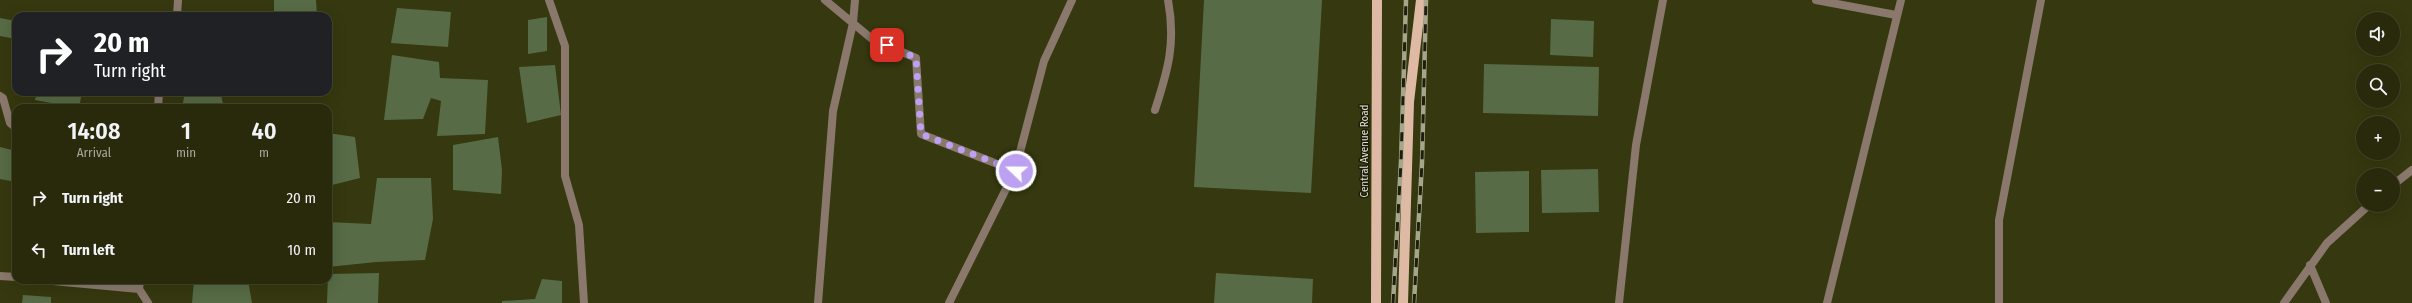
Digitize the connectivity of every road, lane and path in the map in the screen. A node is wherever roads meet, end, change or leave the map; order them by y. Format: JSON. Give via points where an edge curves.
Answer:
{"nodes":[{"id":1,"x":178,"y":0,"type":"edge"},
{"id":2,"x":549,"y":0,"type":"edge"},
{"id":3,"x":825,"y":0,"type":"edge"},
{"id":4,"x":856,"y":0,"type":"edge"},
{"id":5,"x":1072,"y":0,"type":"edge"},
{"id":6,"x":1168,"y":0,"type":"edge"},
{"id":7,"x":1377,"y":0,"type":"edge"},
{"id":8,"x":1421,"y":0,"type":"edge"},
{"id":9,"x":1663,"y":0,"type":"edge"},
{"id":10,"x":1816,"y":0,"type":"edge"},
{"id":11,"x":1901,"y":0,"type":"edge"},
{"id":12,"x":2041,"y":0,"type":"edge"},
{"id":13,"x":177,"y":12,"type":"edge"},
{"id":14,"x":1896,"y":15,"type":"junction"},
{"id":15,"x":853,"y":23,"type":"junction"},
{"id":16,"x":0,"y":96,"type":"edge"},
{"id":17,"x":1155,"y":110,"type":"dead end"},
{"id":18,"x":12,"y":124,"type":"edge"},
{"id":19,"x":2412,"y":170,"type":"edge"},
{"id":20,"x":1016,"y":171,"type":"junction"},
{"id":21,"x":2400,"y":179,"type":"edge"},
{"id":22,"x":2361,"y":212,"type":"edge"},
{"id":23,"x":2310,"y":265,"type":"junction"},
{"id":24,"x":0,"y":276,"type":"edge"},
{"id":25,"x":12,"y":277,"type":"edge"},
{"id":26,"x":85,"y":284,"type":"edge"},
{"id":27,"x":140,"y":284,"type":"edge"},
{"id":28,"x":139,"y":289,"type":"junction"},
{"id":29,"x":148,"y":303,"type":"edge"},
{"id":30,"x":584,"y":303,"type":"edge"},
{"id":31,"x":818,"y":303,"type":"edge"},
{"id":32,"x":949,"y":303,"type":"edge"},
{"id":33,"x":1376,"y":303,"type":"edge"},
{"id":34,"x":1403,"y":303,"type":"edge"},
{"id":35,"x":1619,"y":303,"type":"edge"},
{"id":36,"x":1828,"y":303,"type":"edge"},
{"id":37,"x":1999,"y":303,"type":"edge"},
{"id":38,"x":2284,"y":303,"type":"edge"},
{"id":39,"x":2326,"y":303,"type":"edge"}],
"edges":[{"from":1,"to":13,"type":"street"},
{"from":2,"to":30,"type":"street","via":[[565,46],[565,176],[579,225]]},
{"from":3,"to":15,"type":"street"},
{"from":4,"to":15,"type":"street"},
{"from":5,"to":20,"type":"street","via":[[1044,61]]},
{"from":6,"to":17,"type":"street","via":[[1172,17],[1170,64]]},
{"from":7,"to":33,"type":"main road","name":"Central Avenue Road"},
{"from":8,"to":34,"type":"main road","via":[[1409,102]]},
{"from":9,"to":35,"type":"street","via":[[1636,145]]},
{"from":10,"to":14,"type":"street"},
{"from":11,"to":14,"type":"street"},
{"from":12,"to":37,"type":"street","via":[[1999,220]]},
{"from":14,"to":36,"type":"street"},
{"from":15,"to":20,"type":"street","via":[[872,39],[916,58],[921,134]]},
{"from":15,"to":31,"type":"street","via":[[833,111]]},
{"from":16,"to":18,"type":"street"},
{"from":19,"to":21,"type":"street"},
{"from":20,"to":32,"type":"street"},
{"from":22,"to":23,"type":"street","via":[[2327,243]]},
{"from":23,"to":38,"type":"street"},
{"from":23,"to":39,"type":"street"},
{"from":24,"to":25,"type":"street"},
{"from":26,"to":28,"type":"street"},
{"from":27,"to":28,"type":"street"},
{"from":28,"to":29,"type":"street"}]}
